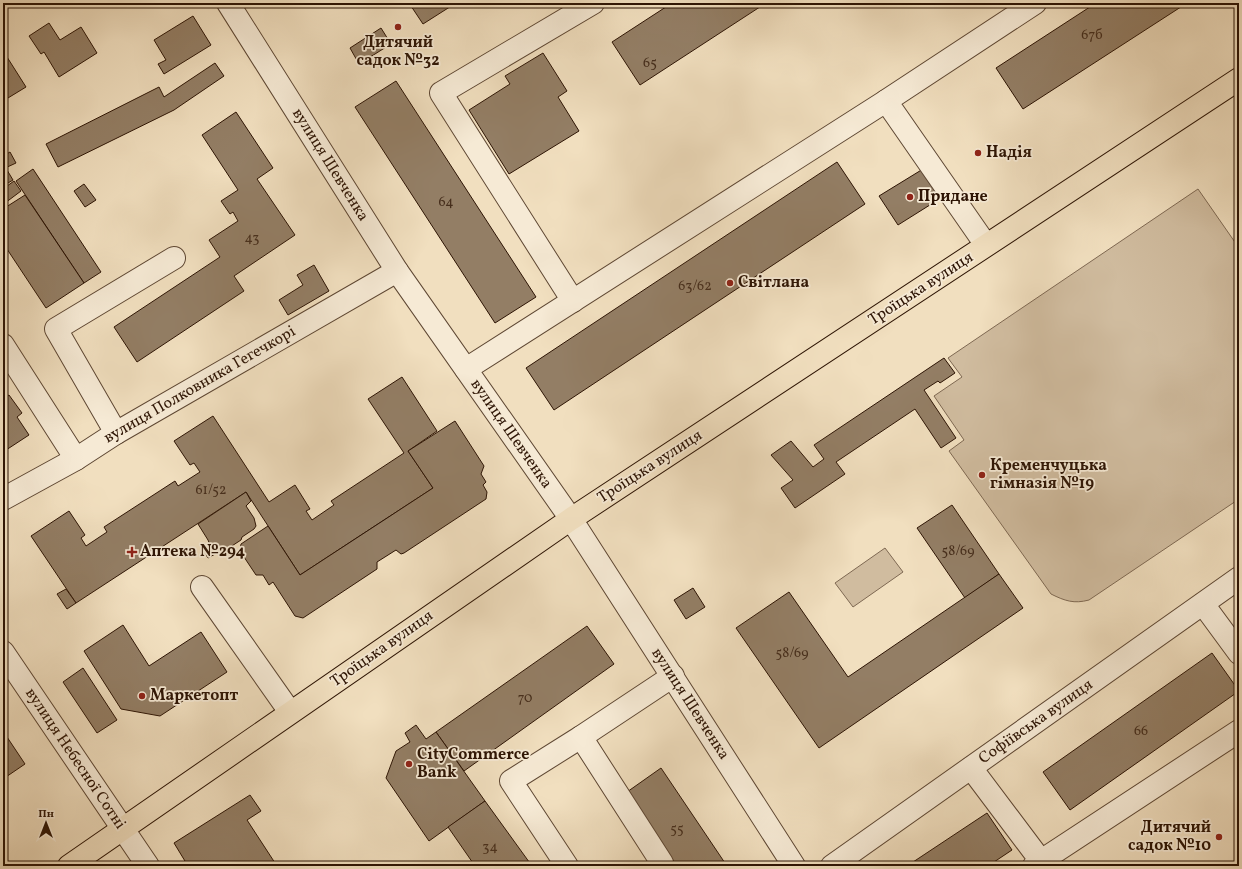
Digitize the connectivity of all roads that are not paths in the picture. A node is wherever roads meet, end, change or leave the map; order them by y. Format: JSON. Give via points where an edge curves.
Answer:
{"nodes":[{"id":1,"x":228,"y":3,"type":"edge"},
{"id":2,"x":593,"y":3,"type":"edge"},
{"id":3,"x":1035,"y":3,"type":"edge"},
{"id":4,"x":1239,"y":79,"type":"edge"},
{"id":5,"x":886,"y":102,"type":"junction"},
{"id":6,"x":986,"y":246,"type":"junction"},
{"id":7,"x":174,"y":258,"type":"dead end"},
{"id":8,"x":397,"y":271,"type":"junction"},
{"id":9,"x":573,"y":301,"type":"junction"},
{"id":10,"x":3,"y":344,"type":"edge"},
{"id":11,"x":466,"y":369,"type":"junction"},
{"id":12,"x":116,"y":433,"type":"junction"},
{"id":13,"x":76,"y":459,"type":"junction"},
{"id":14,"x":3,"y":499,"type":"edge"},
{"id":15,"x":571,"y":519,"type":"junction"},
{"id":16,"x":1239,"y":578,"type":"edge"},
{"id":17,"x":202,"y":587,"type":"dead end"},
{"id":18,"x":1203,"y":604,"type":"junction"},
{"id":19,"x":3,"y":652,"type":"edge"},
{"id":20,"x":1239,"y":653,"type":"edge"},
{"id":21,"x":672,"y":676,"type":"junction"},
{"id":22,"x":290,"y":712,"type":"junction"},
{"id":23,"x":1239,"y":731,"type":"edge"},
{"id":24,"x":581,"y":737,"type":"junction"},
{"id":25,"x":971,"y":768,"type":"junction"},
{"id":26,"x":123,"y":829,"type":"junction"},
{"id":27,"x":1038,"y":864,"type":"edge"},
{"id":28,"x":69,"y":866,"type":"edge"},
{"id":29,"x":148,"y":866,"type":"edge"},
{"id":30,"x":567,"y":866,"type":"edge"},
{"id":31,"x":658,"y":866,"type":"edge"},
{"id":32,"x":794,"y":866,"type":"edge"},
{"id":33,"x":832,"y":866,"type":"edge"}],
"edges":[{"from":1,"to":8,"type":"street","name":"вулиця Шевченка"},
{"from":2,"to":9,"type":"street","via":[[441,93]]},
{"from":3,"to":5,"type":"street"},
{"from":4,"to":6,"type":"main road","name":"Троїцька вулиця"},
{"from":5,"to":6,"type":"street"},
{"from":5,"to":9,"type":"street"},
{"from":6,"to":15,"type":"main road","name":"Троїцька вулиця"},
{"from":7,"to":12,"type":"street","via":[[56,329]]},
{"from":8,"to":11,"type":"street","name":"вулиця Шевченка"},
{"from":8,"to":12,"type":"street","name":"вулиця Полковника Гегечкорі"},
{"from":9,"to":11,"type":"street"},
{"from":10,"to":13,"type":"street"},
{"from":11,"to":15,"type":"street","name":"вулиця Шевченка"},
{"from":12,"to":13,"type":"street","name":"вулиця Полковника Гегечкорі"},
{"from":13,"to":14,"type":"street","name":"вулиця Полковника Гегечкорі"},
{"from":15,"to":21,"type":"street","name":"вулиця Шевченка"},
{"from":15,"to":22,"type":"main road","name":"Троїцька вулиця"},
{"from":16,"to":18,"type":"street","name":"Софіївська вулиця"},
{"from":17,"to":22,"type":"street"},
{"from":18,"to":20,"type":"street"},
{"from":18,"to":25,"type":"street","name":"Софіївська вулиця"},
{"from":19,"to":26,"type":"street","name":"вулиця Небесної Сотні"},
{"from":21,"to":24,"type":"street"},
{"from":21,"to":32,"type":"street","name":"вулиця Шевченка"},
{"from":22,"to":26,"type":"main road","name":"Троїцька вулиця"},
{"from":23,"to":27,"type":"street"},
{"from":24,"to":30,"type":"street","via":[[511,781]]},
{"from":24,"to":31,"type":"street","via":[[662,863]]},
{"from":25,"to":27,"type":"street"},
{"from":25,"to":33,"type":"street","name":"Софіївська вулиця"},
{"from":26,"to":28,"type":"main road","name":"Троїцька вулиця"},
{"from":26,"to":29,"type":"street","name":"вулиця Небесної Сотні"}]}
